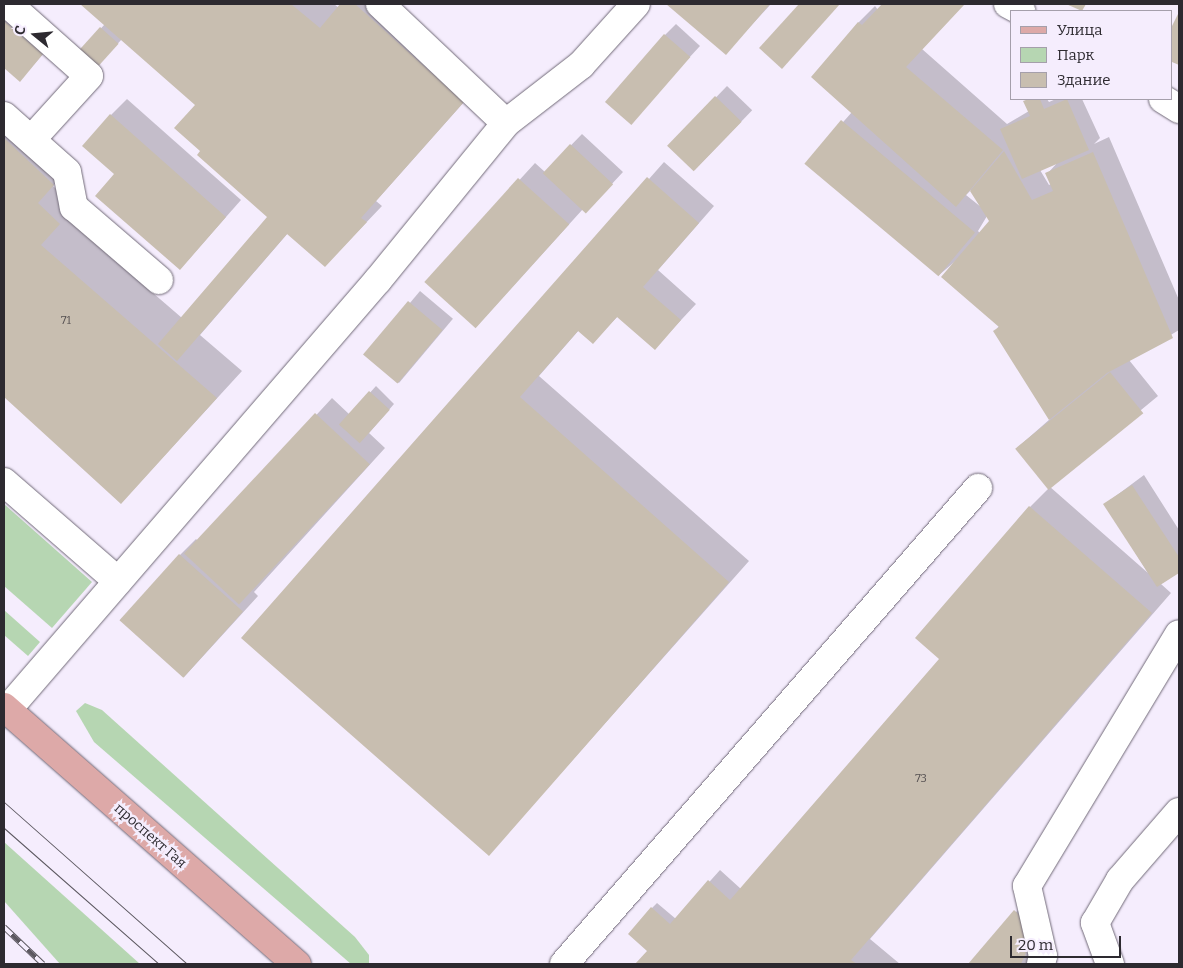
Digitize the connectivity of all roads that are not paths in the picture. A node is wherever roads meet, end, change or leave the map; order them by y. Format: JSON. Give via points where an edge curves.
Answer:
{"nodes":[{"id":1,"x":8,"y":4,"type":"edge"},
{"id":2,"x":380,"y":4,"type":"edge"},
{"id":3,"x":636,"y":4,"type":"edge"},
{"id":4,"x":1008,"y":4,"type":"edge"},
{"id":5,"x":1019,"y":10,"type":"edge"},
{"id":6,"x":1165,"y":100,"type":"edge"},
{"id":7,"x":1179,"y":108,"type":"edge"},
{"id":8,"x":4,"y":116,"type":"edge"},
{"id":9,"x":506,"y":123,"type":"junction"},
{"id":10,"x":30,"y":140,"type":"junction"},
{"id":11,"x":159,"y":280,"type":"dead end"},
{"id":12,"x":4,"y":482,"type":"edge"},
{"id":13,"x":978,"y":488,"type":"dead end"},
{"id":14,"x":118,"y":581,"type":"junction"},
{"id":15,"x":1179,"y":634,"type":"edge"},
{"id":16,"x":5,"y":709,"type":"edge"},
{"id":17,"x":1179,"y":812,"type":"edge"},
{"id":18,"x":297,"y":964,"type":"edge"},
{"id":19,"x":564,"y":964,"type":"edge"},
{"id":20,"x":1041,"y":964,"type":"edge"},
{"id":21,"x":1110,"y":964,"type":"edge"}],
"edges":[{"from":1,"to":10,"type":"lane","via":[[89,76]]},
{"from":2,"to":9,"type":"lane"},
{"from":3,"to":9,"type":"lane","via":[[581,65]]},
{"from":4,"to":5,"type":"lane"},
{"from":6,"to":7,"type":"lane"},
{"from":8,"to":10,"type":"lane"},
{"from":9,"to":14,"type":"lane","via":[[378,280]]},
{"from":10,"to":11,"type":"lane","via":[[67,172],[74,207]]},
{"from":12,"to":14,"type":"lane"},
{"from":13,"to":19,"type":"lane"},
{"from":14,"to":16,"type":"lane"},
{"from":15,"to":20,"type":"lane","via":[[1027,886],[1043,956]]},
{"from":16,"to":18,"type":"main road","name":"проспект Гая"},
{"from":17,"to":21,"type":"lane","via":[[1120,880],[1095,923]]}]}
